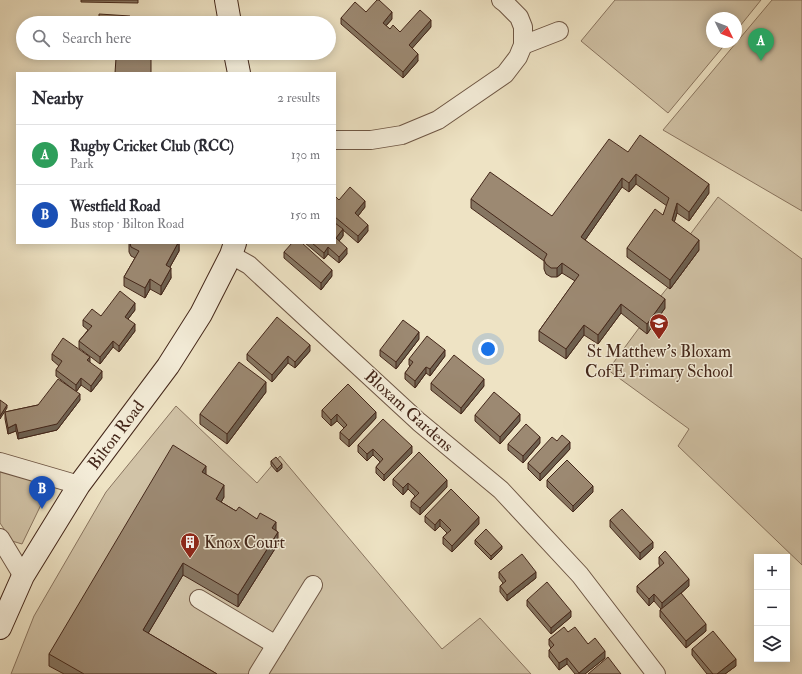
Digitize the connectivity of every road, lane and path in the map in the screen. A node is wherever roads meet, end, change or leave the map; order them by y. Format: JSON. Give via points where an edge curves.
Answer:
{"nodes":[{"id":1,"x":226,"y":0,"type":"edge"},
{"id":2,"x":500,"y":0,"type":"edge"},
{"id":3,"x":229,"y":16,"type":"edge"},
{"id":4,"x":559,"y":31,"type":"dead end"},
{"id":5,"x":523,"y":45,"type":"junction"},
{"id":6,"x":236,"y":60,"type":"edge"},
{"id":7,"x":239,"y":72,"type":"edge"},
{"id":8,"x":336,"y":140,"type":"edge"},
{"id":9,"x":233,"y":249,"type":"edge"},
{"id":10,"x":0,"y":462,"type":"edge"},
{"id":11,"x":79,"y":485,"type":"junction"},
{"id":12,"x":0,"y":538,"type":"edge"},
{"id":13,"x":23,"y":576,"type":"junction"},
{"id":14,"x":313,"y":585,"type":"dead end"},
{"id":15,"x":199,"y":599,"type":"dead end"},
{"id":16,"x":0,"y":628,"type":"edge"},
{"id":17,"x":276,"y":645,"type":"junction"},
{"id":18,"x":258,"y":674,"type":"edge"},
{"id":19,"x":656,"y":674,"type":"edge"}],
"edges":[{"from":1,"to":3,"type":"main road"},
{"from":2,"to":5,"type":"street","via":[[519,17],[523,27]]},
{"from":4,"to":5,"type":"street"},
{"from":5,"to":8,"type":"street","via":[[505,74],[438,120],[402,135],[371,140]]},
{"from":6,"to":7,"type":"main road"},
{"from":9,"to":11,"type":"main road","name":"Bilton Road","via":[[202,314],[168,366]]},
{"from":9,"to":19,"type":"street","name":"Bloxam Gardens","via":[[419,422],[502,490],[580,575]]},
{"from":10,"to":11,"type":"street"},
{"from":11,"to":13,"type":"main road","name":"Bilton Road"},
{"from":12,"to":13,"type":"street"},
{"from":13,"to":16,"type":"main road","name":"Bilton Road"},
{"from":14,"to":17,"type":"street"},
{"from":15,"to":17,"type":"street"},
{"from":17,"to":18,"type":"street"}]}
